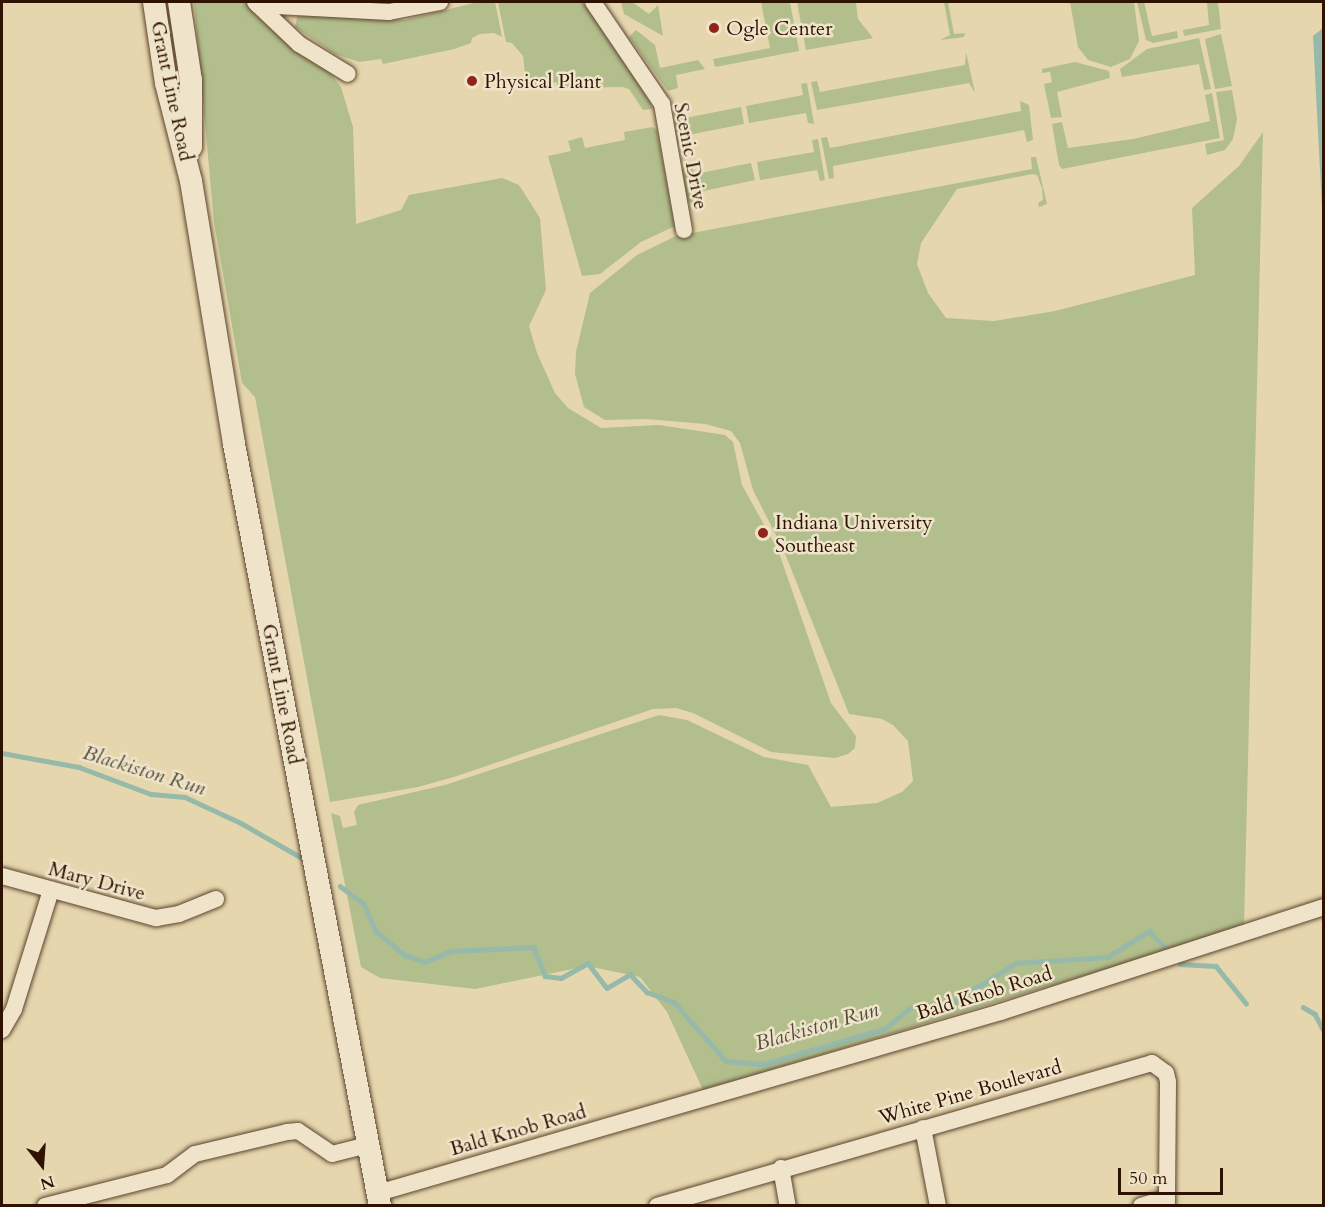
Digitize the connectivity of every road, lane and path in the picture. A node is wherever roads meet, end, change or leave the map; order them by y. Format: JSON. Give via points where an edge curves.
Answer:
{"nodes":[{"id":1,"x":154,"y":2,"type":"edge"},
{"id":2,"x":179,"y":2,"type":"edge"},
{"id":3,"x":440,"y":2,"type":"edge"},
{"id":4,"x":592,"y":2,"type":"edge"},
{"id":5,"x":256,"y":3,"type":"edge"},
{"id":6,"x":348,"y":74,"type":"dead end"},
{"id":7,"x":191,"y":181,"type":"junction"},
{"id":8,"x":684,"y":230,"type":"dead end"},
{"id":9,"x":2,"y":876,"type":"edge"},
{"id":10,"x":51,"y":890,"type":"junction"},
{"id":11,"x":216,"y":899,"type":"dead end"},
{"id":12,"x":1323,"y":907,"type":"edge"},
{"id":13,"x":2,"y":1030,"type":"edge"},
{"id":14,"x":923,"y":1128,"type":"junction"},
{"id":15,"x":369,"y":1145,"type":"junction"},
{"id":16,"x":781,"y":1168,"type":"junction"},
{"id":17,"x":379,"y":1199,"type":"edge"},
{"id":18,"x":1167,"y":1202,"type":"edge"},
{"id":19,"x":45,"y":1206,"type":"edge"},
{"id":20,"x":657,"y":1206,"type":"edge"},
{"id":21,"x":788,"y":1206,"type":"edge"},
{"id":22,"x":938,"y":1206,"type":"edge"},
{"id":23,"x":1141,"y":1206,"type":"edge"}],
"edges":[{"from":1,"to":7,"type":"main road","name":"Grant Line Road","via":[[166,83]]},
{"from":2,"to":7,"type":"main road","name":"Grant Line Road","via":[[191,80]]},
{"from":3,"to":5,"type":"street","via":[[389,12]]},
{"from":4,"to":8,"type":"street","name":"Scenic Drive","via":[[662,104]]},
{"from":5,"to":6,"type":"street","via":[[299,44]]},
{"from":7,"to":15,"type":"main road","name":"Grant Line Road","via":[[238,467]]},
{"from":9,"to":10,"type":"street","name":"Mary Drive"},
{"from":10,"to":11,"type":"street","name":"Mary Drive","via":[[156,918],[179,914]]},
{"from":10,"to":13,"type":"street","via":[[14,1009]]},
{"from":12,"to":17,"type":"street","name":"Bald Knob Road","via":[[1001,1011]]},
{"from":14,"to":16,"type":"street","name":"White Pine Boulevard"},
{"from":14,"to":18,"type":"street","name":"White Pine Boulevard","via":[[1152,1063],[1161,1067],[1168,1083]]},
{"from":14,"to":22,"type":"street"},
{"from":15,"to":17,"type":"main road","name":"Grant Line Road"},
{"from":15,"to":19,"type":"street","via":[[332,1155],[298,1131],[287,1132],[195,1154],[167,1175]]},
{"from":16,"to":20,"type":"street","name":"White Pine Boulevard"},
{"from":16,"to":21,"type":"street"},
{"from":18,"to":23,"type":"street"}]}
